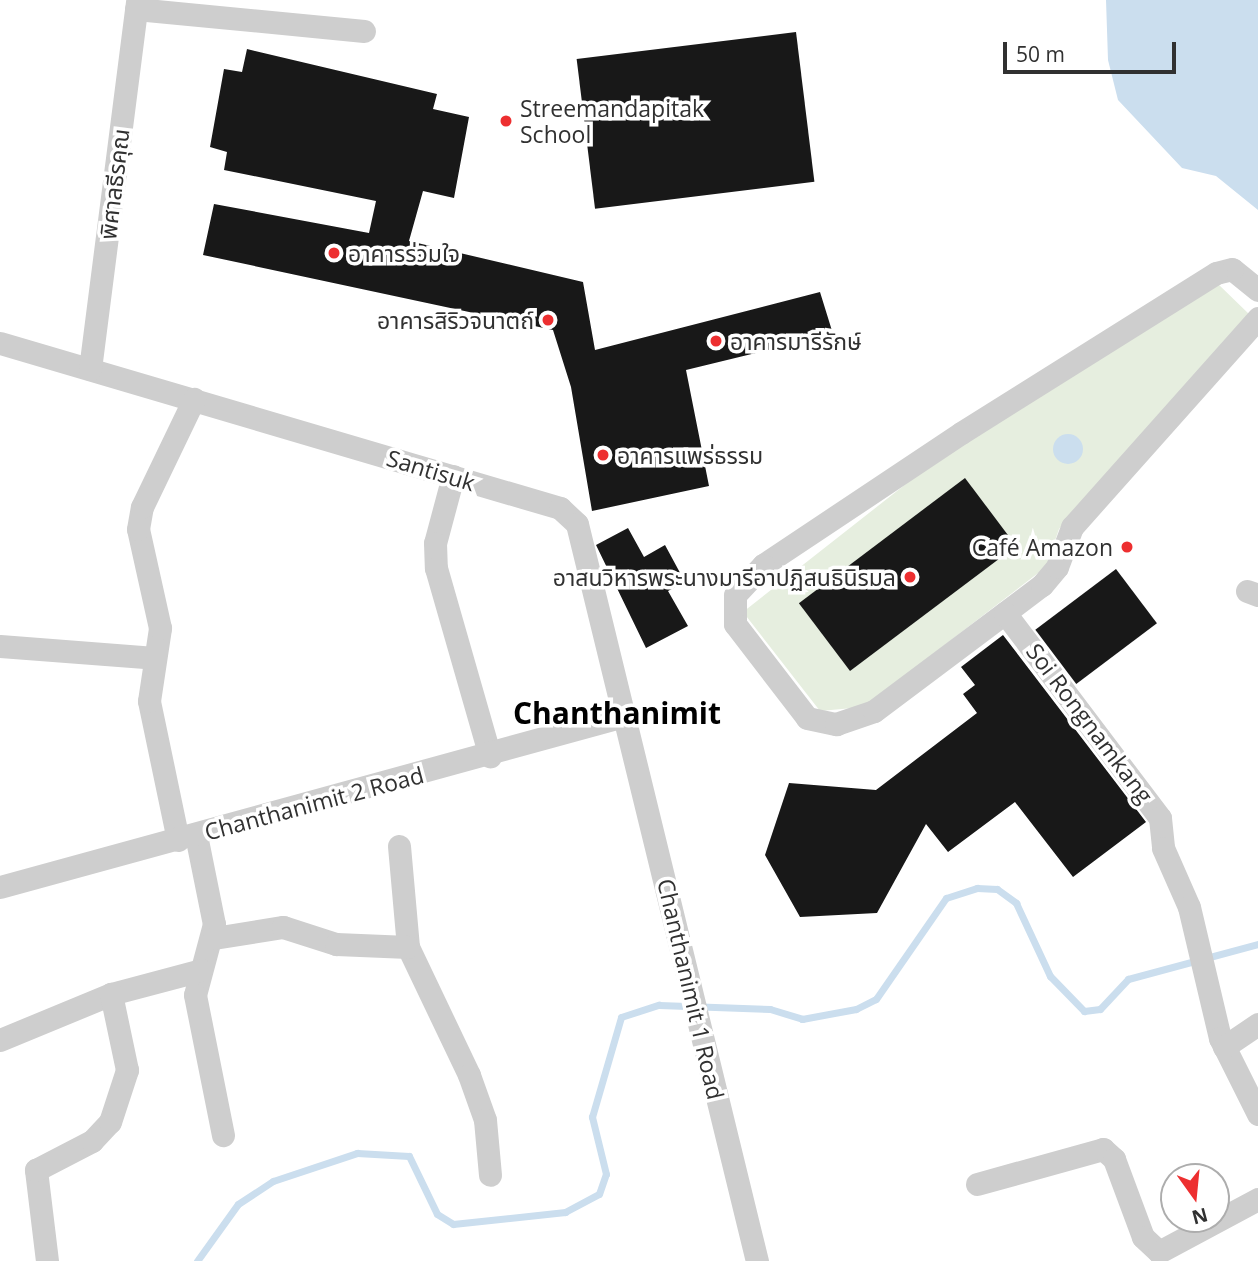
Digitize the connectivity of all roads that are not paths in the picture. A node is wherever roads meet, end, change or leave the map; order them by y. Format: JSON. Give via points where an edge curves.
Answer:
{"nodes":[{"id":1,"x":136,"y":5,"type":"edge"},
{"id":2,"x":364,"y":31,"type":"dead end"},
{"id":3,"x":1258,"y":290,"type":"edge"},
{"id":4,"x":1258,"y":318,"type":"edge"},
{"id":5,"x":0,"y":343,"type":"edge"},
{"id":6,"x":90,"y":369,"type":"junction"},
{"id":7,"x":194,"y":399,"type":"junction"},
{"id":8,"x":453,"y":476,"type":"junction"},
{"id":9,"x":1005,"y":613,"type":"junction"},
{"id":10,"x":0,"y":646,"type":"edge"},
{"id":11,"x":155,"y":658,"type":"junction"},
{"id":12,"x":627,"y":715,"type":"junction"},
{"id":13,"x":490,"y":755,"type":"junction"},
{"id":14,"x":187,"y":837,"type":"junction"},
{"id":15,"x":399,"y":846,"type":"dead end"},
{"id":16,"x":0,"y":887,"type":"edge"},
{"id":17,"x":214,"y":938,"type":"junction"},
{"id":18,"x":408,"y":947,"type":"junction"},
{"id":19,"x":201,"y":970,"type":"junction"},
{"id":20,"x":111,"y":994,"type":"junction"},
{"id":21,"x":1258,"y":1024,"type":"edge"},
{"id":22,"x":0,"y":1040,"type":"edge"},
{"id":23,"x":1224,"y":1047,"type":"junction"},
{"id":24,"x":1258,"y":1114,"type":"edge"},
{"id":25,"x":223,"y":1135,"type":"dead end"},
{"id":26,"x":490,"y":1175,"type":"dead end"},
{"id":27,"x":978,"y":1184,"type":"dead end"},
{"id":28,"x":1258,"y":1199,"type":"edge"},
{"id":29,"x":47,"y":1261,"type":"edge"},
{"id":30,"x":757,"y":1261,"type":"edge"}],
"edges":[{"from":1,"to":2,"type":"street"},
{"from":1,"to":6,"type":"street","name":"พิศาลธีรคุณ"},
{"from":3,"to":9,"type":"street","via":[[1233,270],[1216,273],[790,546],[746,580],[733,616],[794,707],[818,722],[850,721],[874,710]]},
{"from":4,"to":9,"type":"street","via":[[1072,527],[1052,574]]},
{"from":5,"to":6,"type":"street","name":"Santisuk"},
{"from":6,"to":7,"type":"street","name":"Santisuk"},
{"from":7,"to":8,"type":"street","name":"Santisuk"},
{"from":7,"to":11,"type":"street","via":[[139,517],[160,628]]},
{"from":8,"to":12,"type":"street","name":"Santisuk","via":[[560,508],[577,524]]},
{"from":8,"to":13,"type":"street","via":[[435,542],[436,569]]},
{"from":9,"to":23,"type":"street","name":"Soi Rongnamkang","via":[[1154,807],[1198,942]]},
{"from":10,"to":11,"type":"street"},
{"from":11,"to":14,"type":"street","via":[[149,701]]},
{"from":12,"to":13,"type":"street","name":"Chanthanimit 2 Road"},
{"from":12,"to":30,"type":"street","name":"Chanthanimit 1 Road"},
{"from":13,"to":14,"type":"street","name":"Chanthanimit 2 Road"},
{"from":14,"to":16,"type":"street","name":"Chanthanimit 2 Road"},
{"from":14,"to":17,"type":"street"},
{"from":15,"to":18,"type":"street"},
{"from":17,"to":18,"type":"street","via":[[283,927],[336,944]]},
{"from":17,"to":19,"type":"street"},
{"from":18,"to":26,"type":"street","via":[[469,1075],[485,1120]]},
{"from":19,"to":20,"type":"street"},
{"from":19,"to":25,"type":"street","via":[[195,995]]},
{"from":20,"to":22,"type":"street"},
{"from":20,"to":29,"type":"street","via":[[127,1070],[110,1122],[92,1140],[36,1170]]},
{"from":21,"to":23,"type":"street"},
{"from":23,"to":24,"type":"street","name":"Soi Rongnamkang"},
{"from":27,"to":28,"type":"street","via":[[1103,1149],[1114,1159],[1143,1237],[1159,1252]]}]}
